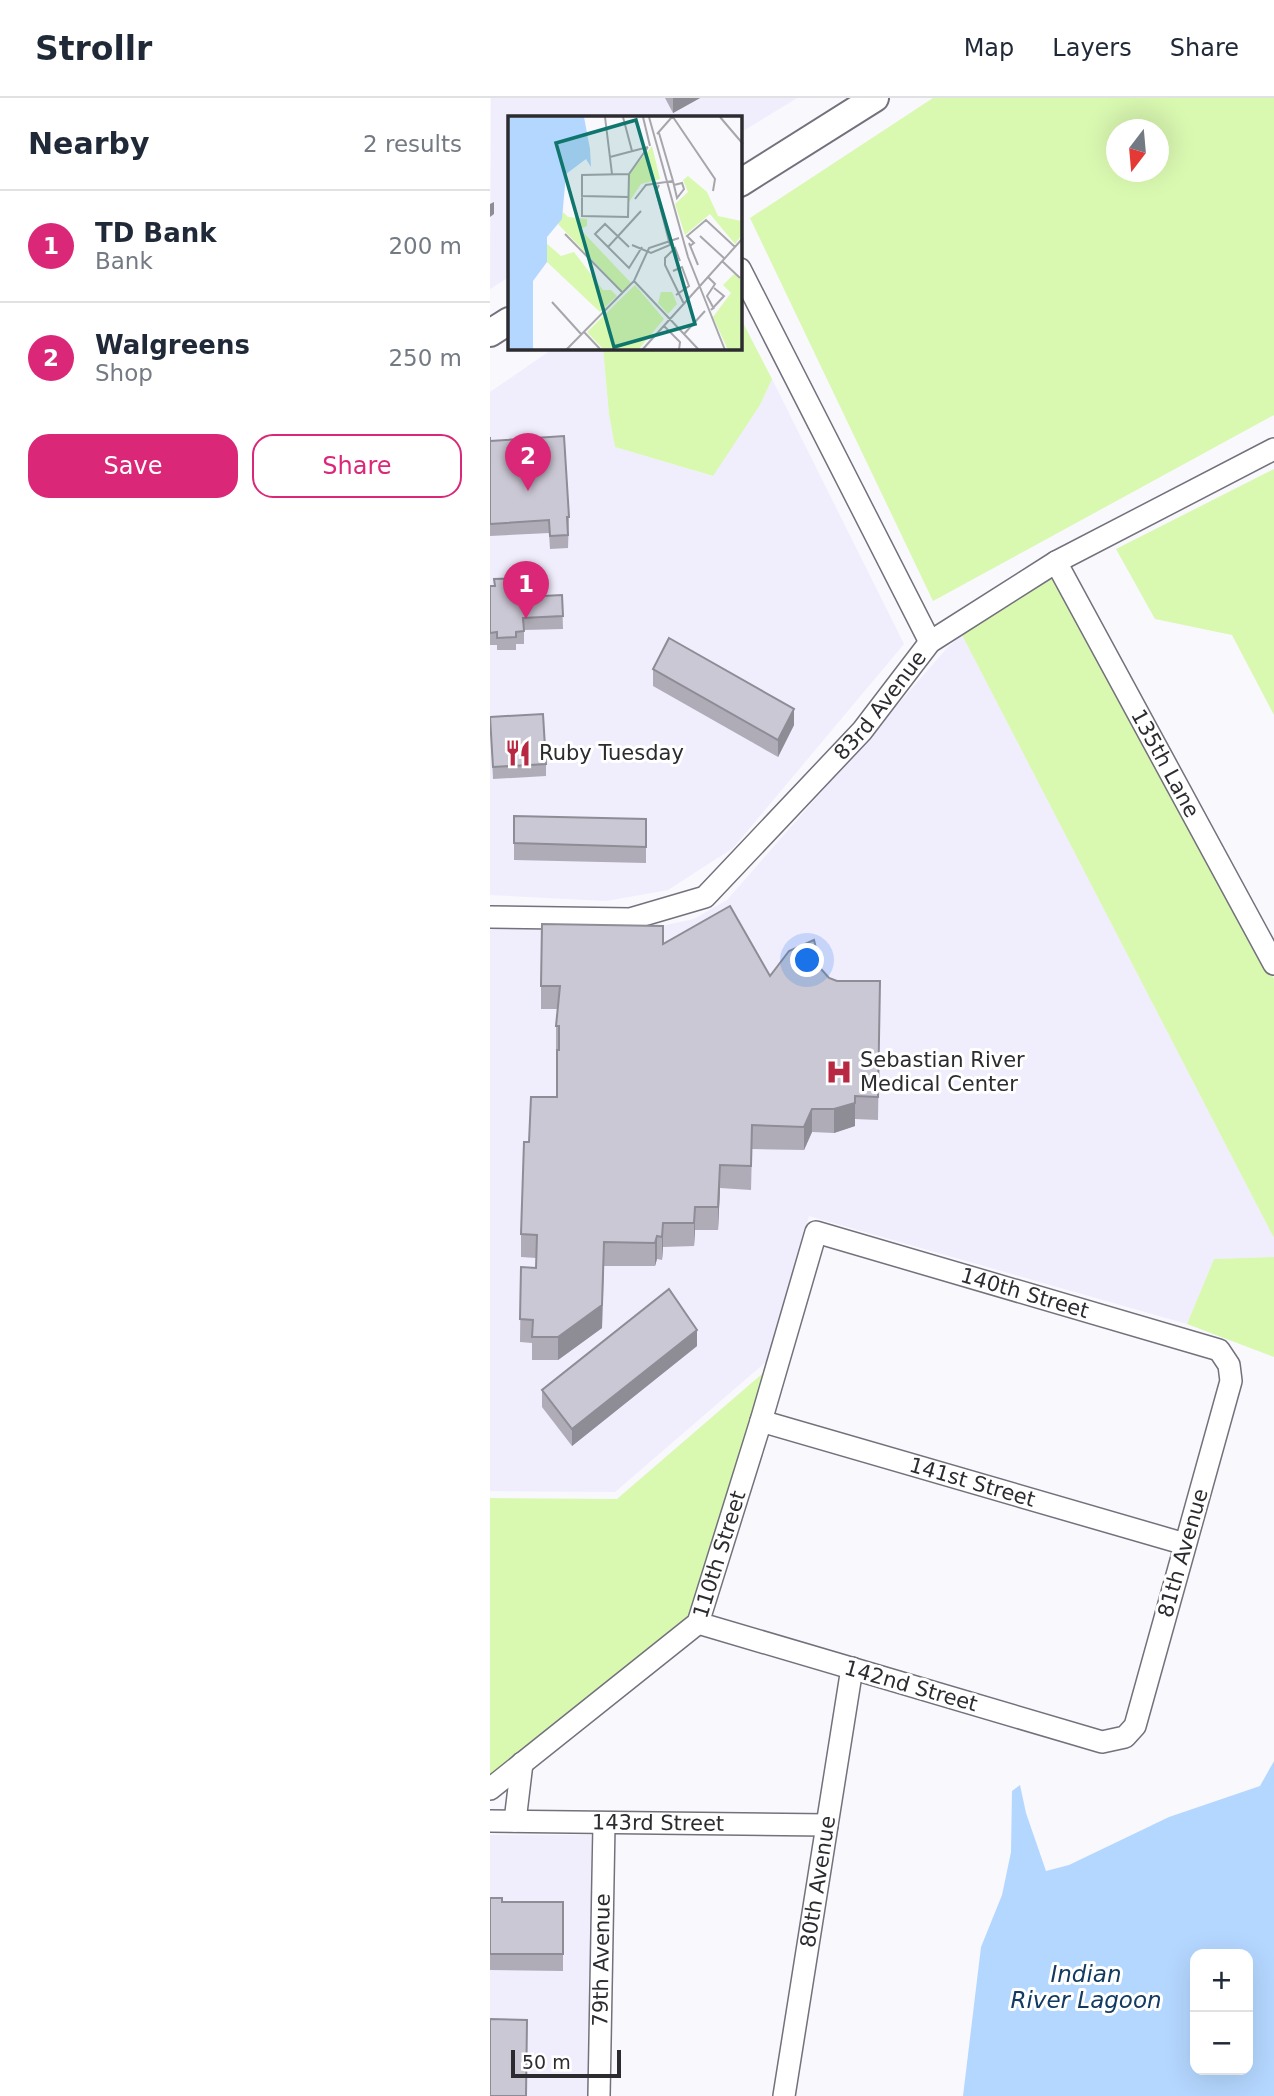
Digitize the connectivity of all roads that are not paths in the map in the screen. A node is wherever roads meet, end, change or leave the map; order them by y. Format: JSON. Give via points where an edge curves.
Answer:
{"nodes":[{"id":1,"x":875,"y":98,"type":"edge"},
{"id":2,"x":742,"y":182,"type":"edge"},
{"id":3,"x":742,"y":273,"type":"edge"},
{"id":4,"x":508,"y":322,"type":"edge"},
{"id":5,"x":490,"y":333,"type":"edge"},
{"id":6,"x":1274,"y":449,"type":"edge"},
{"id":7,"x":1056,"y":562,"type":"junction"},
{"id":8,"x":930,"y":642,"type":"junction"},
{"id":9,"x":490,"y":917,"type":"edge"},
{"id":10,"x":1274,"y":964,"type":"edge"},
{"id":11,"x":816,"y":1231,"type":"joint"},
{"id":12,"x":1229,"y":1365,"type":"joint"},
{"id":13,"x":761,"y":1421,"type":"junction"},
{"id":14,"x":1185,"y":1544,"type":"junction"},
{"id":15,"x":698,"y":1623,"type":"junction"},
{"id":16,"x":852,"y":1668,"type":"junction"},
{"id":17,"x":1125,"y":1737,"type":"joint"},
{"id":18,"x":522,"y":1763,"type":"junction"},
{"id":19,"x":490,"y":1789,"type":"edge"},
{"id":20,"x":490,"y":1821,"type":"edge"},
{"id":21,"x":515,"y":1821,"type":"junction"},
{"id":22,"x":604,"y":1824,"type":"junction"},
{"id":23,"x":827,"y":1825,"type":"junction"},
{"id":24,"x":599,"y":2096,"type":"edge"},
{"id":25,"x":784,"y":2096,"type":"edge"}],
"edges":[{"from":1,"to":2,"type":"main road"},
{"from":3,"to":8,"type":"street"},
{"from":4,"to":5,"type":"main road"},
{"from":6,"to":7,"type":"street","name":"83rd Avenue"},
{"from":7,"to":8,"type":"street","name":"83rd Avenue"},
{"from":7,"to":10,"type":"street","name":"135th Lane"},
{"from":8,"to":9,"type":"street","name":"83rd Avenue","via":[[862,731],[705,897],[630,919]]},
{"from":11,"to":12,"type":"street","name":"140th Street","via":[[1219,1350]]},
{"from":11,"to":13,"type":"street","name":"110th Street"},
{"from":12,"to":14,"type":"street","name":"81th Avenue","via":[[1231,1381]]},
{"from":13,"to":14,"type":"street","name":"141st Street"},
{"from":13,"to":15,"type":"street","name":"110th Street"},
{"from":14,"to":17,"type":"street","name":"81th Avenue","via":[[1135,1726]]},
{"from":15,"to":16,"type":"street","name":"142nd Street"},
{"from":15,"to":18,"type":"street","name":"110th Street"},
{"from":16,"to":17,"type":"street","name":"142nd Street","via":[[1102,1742]]},
{"from":16,"to":23,"type":"street","name":"80th Avenue"},
{"from":18,"to":19,"type":"street","name":"110th Street"},
{"from":18,"to":21,"type":"street"},
{"from":20,"to":21,"type":"street","name":"143rd Street"},
{"from":21,"to":22,"type":"street","name":"143rd Street"},
{"from":22,"to":23,"type":"street","name":"143rd Street"},
{"from":22,"to":24,"type":"street","name":"79th Avenue"},
{"from":23,"to":25,"type":"street","name":"80th Avenue"}]}
